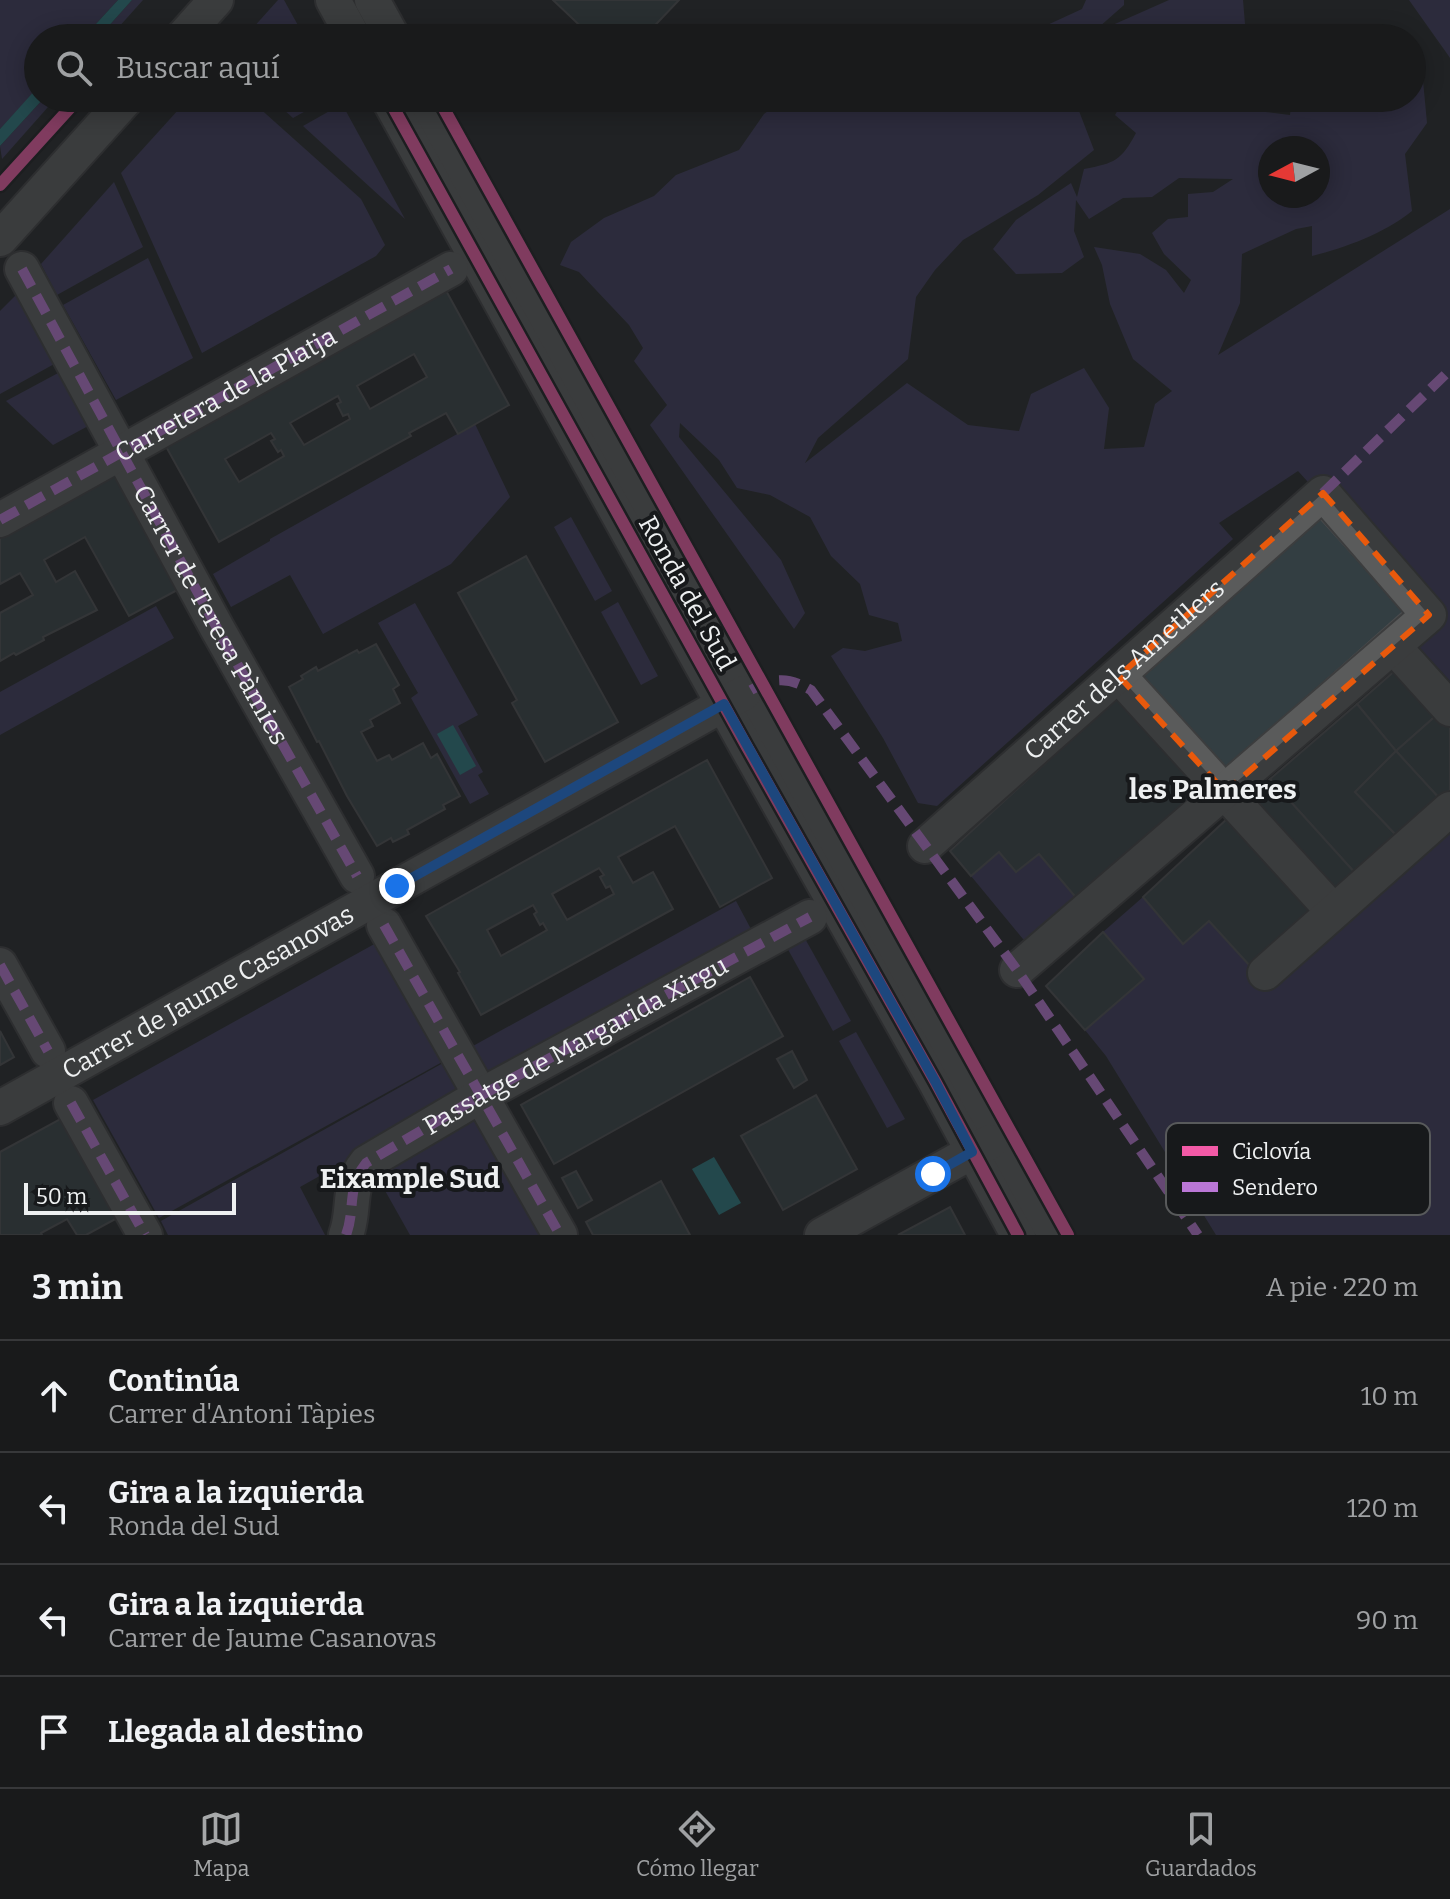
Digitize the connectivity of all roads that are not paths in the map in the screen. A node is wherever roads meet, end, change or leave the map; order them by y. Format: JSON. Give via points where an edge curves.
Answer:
{"nodes":[{"id":1,"x":216,"y":0,"type":"edge"},
{"id":2,"x":333,"y":0,"type":"edge"},
{"id":3,"x":372,"y":0,"type":"edge"},
{"id":4,"x":195,"y":24,"type":"edge"},
{"id":5,"x":346,"y":24,"type":"edge"},
{"id":6,"x":385,"y":24,"type":"edge"},
{"id":7,"x":114,"y":112,"type":"edge"},
{"id":8,"x":396,"y":112,"type":"edge"},
{"id":9,"x":432,"y":112,"type":"edge"},
{"id":10,"x":0,"y":239,"type":"edge"},
{"id":11,"x":22,"y":269,"type":"dead end"},
{"id":12,"x":451,"y":269,"type":"dead end"},
{"id":13,"x":122,"y":453,"type":"junction"},
{"id":14,"x":0,"y":520,"type":"edge"},
{"id":15,"x":1394,"y":647,"type":"junction"},
{"id":16,"x":1119,"y":676,"type":"junction"},
{"id":17,"x":737,"y":697,"type":"junction"},
{"id":18,"x":1450,"y":709,"type":"edge"},
{"id":19,"x":1225,"y":792,"type":"junction"},
{"id":20,"x":1450,"y":809,"type":"edge"},
{"id":21,"x":925,"y":846,"type":"dead end"},
{"id":22,"x":357,"y":876,"type":"dead end"},
{"id":23,"x":1333,"y":911,"type":"junction"},
{"id":24,"x":810,"y":917,"type":"dead end"},
{"id":25,"x":384,"y":925,"type":"dead end"},
{"id":26,"x":0,"y":965,"type":"edge"},
{"id":27,"x":1017,"y":970,"type":"dead end"},
{"id":28,"x":1265,"y":973,"type":"dead end"},
{"id":29,"x":48,"y":1051,"type":"dead end"},
{"id":30,"x":480,"y":1096,"type":"junction"},
{"id":31,"x":71,"y":1103,"type":"dead end"},
{"id":32,"x":0,"y":1108,"type":"edge"},
{"id":33,"x":986,"y":1144,"type":"junction"},
{"id":34,"x":145,"y":1235,"type":"edge"},
{"id":35,"x":346,"y":1235,"type":"edge"},
{"id":36,"x":560,"y":1235,"type":"edge"},
{"id":37,"x":822,"y":1235,"type":"edge"},
{"id":38,"x":1018,"y":1235,"type":"edge"},
{"id":39,"x":1055,"y":1235,"type":"edge"}],
"edges":[{"from":1,"to":4,"type":"street"},
{"from":2,"to":5,"type":"street"},
{"from":3,"to":6,"type":"street"},
{"from":7,"to":10,"type":"street"},
{"from":8,"to":17,"type":"street","name":"Ronda del Sud"},
{"from":9,"to":17,"type":"street","name":"Ronda del Sud"},
{"from":11,"to":13,"type":"street","name":"Carrer de Teresa Pàmies"},
{"from":12,"to":13,"type":"street","name":"Carretera de la Platja"},
{"from":13,"to":14,"type":"street","name":"Carretera de la Platja"},
{"from":13,"to":22,"type":"street","name":"Carrer de Teresa Pàmies"},
{"from":15,"to":16,"type":"street","name":"Carrer dels Ametllers","via":[[1429,615],[1323,493]]},
{"from":15,"to":18,"type":"street"},
{"from":15,"to":19,"type":"street"},
{"from":16,"to":19,"type":"street"},
{"from":16,"to":21,"type":"street","name":"Carrer dels Ametllers"},
{"from":17,"to":32,"type":"street","name":"Carrer de Jaume Casanovas"},
{"from":17,"to":33,"type":"street","name":"Ronda del Sud"},
{"from":19,"to":23,"type":"street"},
{"from":19,"to":27,"type":"street"},
{"from":20,"to":23,"type":"street"},
{"from":23,"to":28,"type":"street"},
{"from":24,"to":30,"type":"street","name":"Passatge de Margarida Xirgu"},
{"from":25,"to":30,"type":"street"},
{"from":26,"to":29,"type":"street"},
{"from":30,"to":35,"type":"street","name":"Passatge de Margarida Xirgu","via":[[366,1163],[351,1191]]},
{"from":30,"to":36,"type":"street"},
{"from":31,"to":34,"type":"street"},
{"from":33,"to":37,"type":"street"},
{"from":33,"to":38,"type":"street","name":"Ronda del Sud"},
{"from":33,"to":39,"type":"street","name":"Ronda del Sud"}]}
